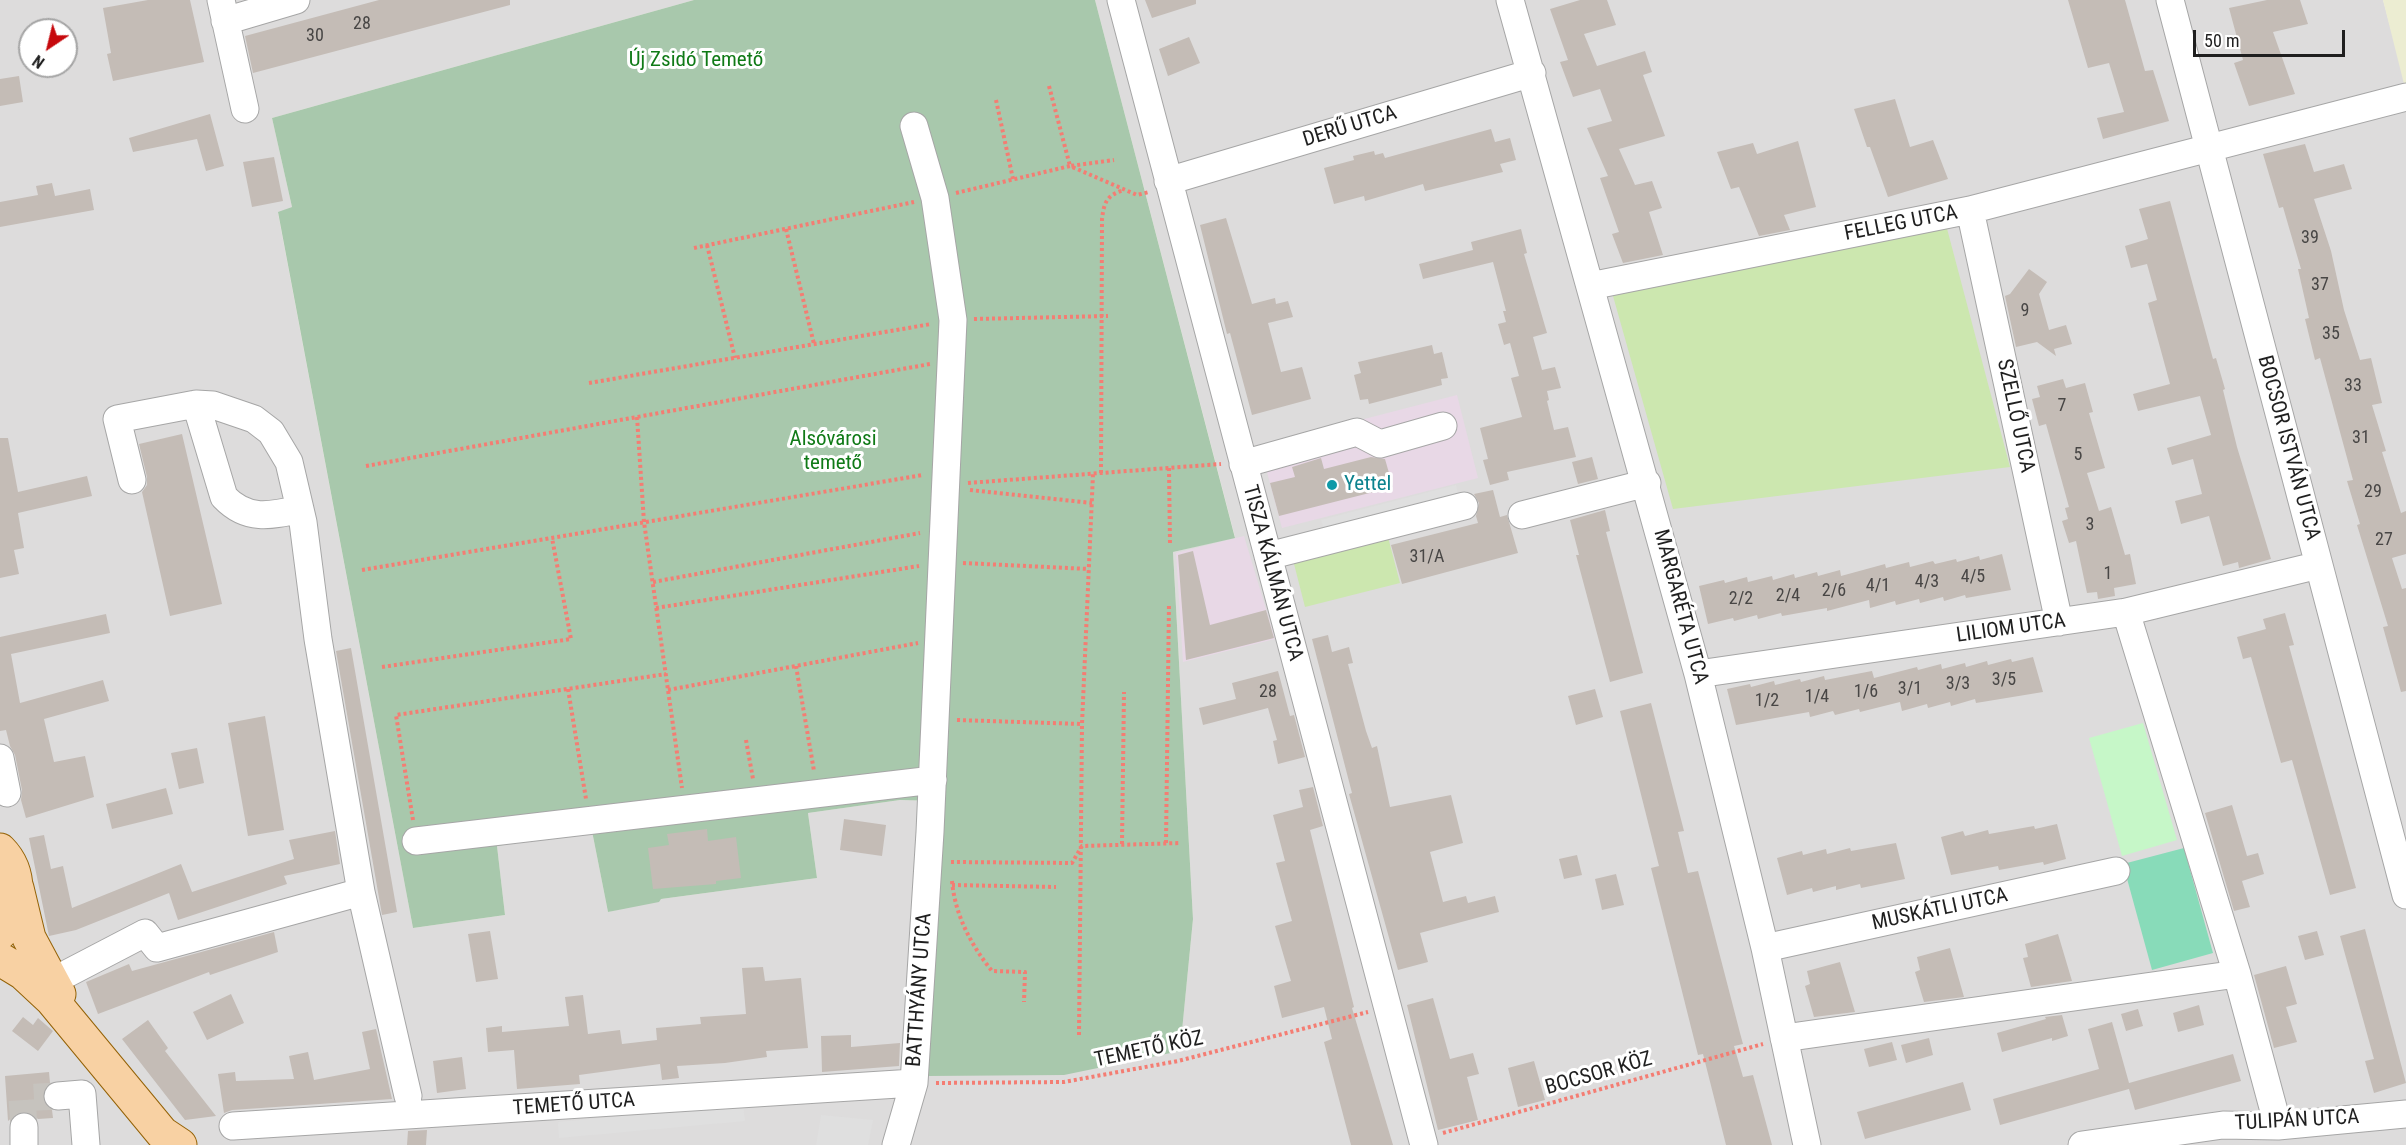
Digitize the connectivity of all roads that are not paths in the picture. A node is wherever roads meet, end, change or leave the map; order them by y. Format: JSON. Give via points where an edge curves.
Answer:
{"nodes":[{"id":1,"x":296,"y":0,"type":"edge"},
{"id":2,"x":1121,"y":0,"type":"edge"},
{"id":3,"x":1510,"y":0,"type":"edge"},
{"id":4,"x":2170,"y":0,"type":"edge"},
{"id":5,"x":223,"y":10,"type":"edge"},
{"id":6,"x":1532,"y":74,"type":"junction"},
{"id":7,"x":2406,"y":97,"type":"edge"},
{"id":8,"x":244,"y":109,"type":"dead end"},
{"id":9,"x":914,"y":126,"type":"dead end"},
{"id":10,"x":2209,"y":146,"type":"junction"},
{"id":11,"x":1168,"y":181,"type":"junction"},
{"id":12,"x":1970,"y":210,"type":"junction"},
{"id":13,"x":1590,"y":286,"type":"junction"},
{"id":14,"x":196,"y":404,"type":"junction"},
{"id":15,"x":1443,"y":426,"type":"dead end"},
{"id":16,"x":1242,"y":462,"type":"junction"},
{"id":17,"x":132,"y":480,"type":"dead end"},
{"id":18,"x":1647,"y":483,"type":"junction"},
{"id":19,"x":1464,"y":506,"type":"dead end"},
{"id":20,"x":300,"y":509,"type":"junction"},
{"id":21,"x":1522,"y":515,"type":"dead end"},
{"id":22,"x":1268,"y":556,"type":"junction"},
{"id":23,"x":2319,"y":565,"type":"junction"},
{"id":24,"x":2126,"y":612,"type":"junction"},
{"id":25,"x":2059,"y":622,"type":"junction"},
{"id":26,"x":1698,"y":674,"type":"junction"},
{"id":27,"x":0,"y":758,"type":"edge"},
{"id":28,"x":933,"y":780,"type":"junction"},
{"id":29,"x":8,"y":793,"type":"dead end"},
{"id":30,"x":416,"y":841,"type":"road end"},
{"id":31,"x":1,"y":850,"type":"edge"},
{"id":32,"x":2116,"y":871,"type":"dead end"},
{"id":33,"x":17,"y":888,"type":"junction"},
{"id":34,"x":361,"y":892,"type":"junction"},
{"id":35,"x":2406,"y":895,"type":"edge"},
{"id":36,"x":0,"y":933,"type":"edge"},
{"id":37,"x":1765,"y":948,"type":"junction"},
{"id":38,"x":0,"y":959,"type":"edge"},
{"id":39,"x":2236,"y":974,"type":"junction"},
{"id":40,"x":51,"y":982,"type":"junction"},
{"id":41,"x":83,"y":1038,"type":"junction"},
{"id":42,"x":1784,"y":1038,"type":"junction"},
{"id":43,"x":914,"y":1083,"type":"junction"},
{"id":44,"x":58,"y":1096,"type":"tunnel mouth"},
{"id":45,"x":408,"y":1096,"type":"dead end"},
{"id":46,"x":2406,"y":1114,"type":"edge"},
{"id":47,"x":233,"y":1126,"type":"dead end"},
{"id":48,"x":2278,"y":1126,"type":"junction"},
{"id":49,"x":299,"y":1134,"type":"edge"},
{"id":50,"x":2225,"y":1135,"type":"edge"},
{"id":51,"x":165,"y":1141,"type":"edge"},
{"id":52,"x":1423,"y":1142,"type":"edge"},
{"id":53,"x":86,"y":1145,"type":"edge"},
{"id":54,"x":896,"y":1145,"type":"edge"},
{"id":55,"x":1807,"y":1145,"type":"edge"},
{"id":56,"x":2082,"y":1145,"type":"edge"}],
"edges":[{"from":1,"to":5,"type":"street"},
{"from":2,"to":11,"type":"street","name":"TISZA KÁLMÁN UTCA"},
{"from":3,"to":6,"type":"street","name":"MARGARÉTA UTCA"},
{"from":4,"to":10,"type":"street","name":"BOCSOR ISTVÁN UTCA"},
{"from":5,"to":8,"type":"street"},
{"from":6,"to":11,"type":"street","name":"DERŰ UTCA"},
{"from":6,"to":13,"type":"street","name":"MARGARÉTA UTCA"},
{"from":7,"to":10,"type":"street","name":"FELLEG UTCA"},
{"from":9,"to":28,"type":"street","name":"BATTHYÁNY UTCA","via":[[935,198],[953,320],[955,482],[944,528]]},
{"from":10,"to":12,"type":"street","name":"FELLEG UTCA"},
{"from":10,"to":23,"type":"street","name":"BOCSOR ISTVÁN UTCA"},
{"from":11,"to":16,"type":"street","name":"TISZA KÁLMÁN UTCA"},
{"from":12,"to":13,"type":"street","name":"FELLEG UTCA"},
{"from":12,"to":25,"type":"street","name":"SZELLŐ UTCA"},
{"from":13,"to":18,"type":"street","name":"MARGARÉTA UTCA"},
{"from":14,"to":17,"type":"street","via":[[117,419]]},
{"from":14,"to":20,"type":"street","via":[[231,410],[254,419],[271,432],[289,462]]},
{"from":14,"to":20,"type":"street","via":[[224,496],[231,504],[252,515],[269,517]]},
{"from":15,"to":16,"type":"street","via":[[1380,444],[1358,432]]},
{"from":16,"to":22,"type":"street","name":"TISZA KÁLMÁN UTCA"},
{"from":18,"to":21,"type":"street"},
{"from":18,"to":26,"type":"street","name":"MARGARÉTA UTCA"},
{"from":19,"to":22,"type":"street"},
{"from":20,"to":34,"type":"street"},
{"from":22,"to":52,"type":"street","name":"TISZA KÁLMÁN UTCA"},
{"from":23,"to":24,"type":"street","name":"LILIOM UTCA"},
{"from":23,"to":35,"type":"street","name":"BOCSOR ISTVÁN UTCA"},
{"from":24,"to":25,"type":"street","name":"LILIOM UTCA"},
{"from":24,"to":39,"type":"street"},
{"from":25,"to":26,"type":"street","name":"LILIOM UTCA"},
{"from":26,"to":37,"type":"street","name":"MARGARÉTA UTCA"},
{"from":27,"to":29,"type":"street"},
{"from":28,"to":30,"type":"street"},
{"from":28,"to":43,"type":"street","name":"BATTHYÁNY UTCA","via":[[930,832],[939,862]]},
{"from":31,"to":33,"type":"main road","via":[[13,870]]},
{"from":32,"to":37,"type":"street","name":"MUSKÁTLI UTCA"},
{"from":33,"to":36,"type":"main road","via":[[11,918]]},
{"from":33,"to":40,"type":"main road","via":[[29,938]]},
{"from":34,"to":40,"type":"street","via":[[157,948],[145,933]]},
{"from":34,"to":45,"type":"street"},
{"from":37,"to":42,"type":"street","name":"MARGARÉTA UTCA"},
{"from":38,"to":41,"type":"main road","via":[[36,983]]},
{"from":39,"to":42,"type":"street"},
{"from":39,"to":48,"type":"street"},
{"from":40,"to":41,"type":"main road"},
{"from":41,"to":51,"type":"main road"},
{"from":42,"to":55,"type":"street","name":"MARGARÉTA UTCA"},
{"from":43,"to":49,"type":"street","name":"TEMETŐ UTCA"},
{"from":43,"to":54,"type":"street","name":"BATTHYÁNY UTCA"},
{"from":44,"to":53,"type":"street","via":[[82,1094]]},
{"from":46,"to":48,"type":"street","name":"TULIPÁN UTCA"},
{"from":47,"to":49,"type":"street","name":"TEMETŐ UTCA"},
{"from":48,"to":50,"type":"street","name":"TULIPÁN UTCA"},
{"from":50,"to":56,"type":"street","name":"TULIPÁN UTCA"}]}
